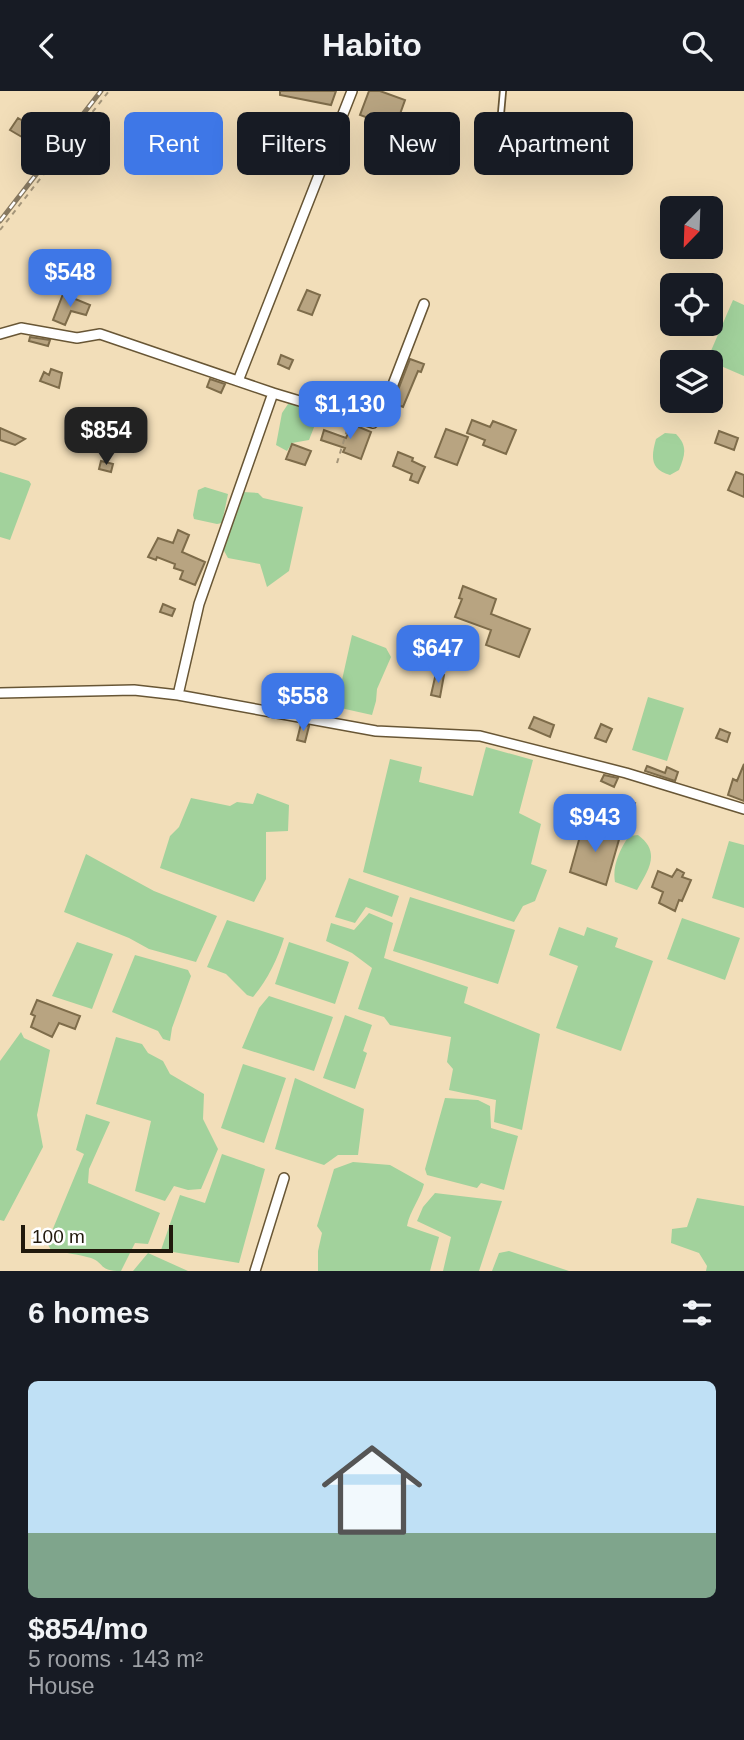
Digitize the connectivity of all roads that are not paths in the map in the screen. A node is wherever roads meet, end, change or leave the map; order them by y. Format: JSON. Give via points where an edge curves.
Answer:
{"nodes":[{"id":1,"x":352,"y":91,"type":"edge"},
{"id":2,"x":503,"y":91,"type":"edge"},
{"id":3,"x":501,"y":112,"type":"edge"},
{"id":4,"x":424,"y":304,"type":"dead end"},
{"id":5,"x":0,"y":334,"type":"edge"},
{"id":6,"x":238,"y":381,"type":"junction"},
{"id":7,"x":273,"y":393,"type":"junction"},
{"id":8,"x":0,"y":693,"type":"edge"},
{"id":9,"x":178,"y":695,"type":"junction"},
{"id":10,"x":744,"y":809,"type":"edge"},
{"id":11,"x":284,"y":1178,"type":"dead end"},
{"id":12,"x":255,"y":1271,"type":"edge"}],
"edges":[{"from":1,"to":6,"type":"street"},
{"from":2,"to":3,"type":"lane"},
{"from":4,"to":7,"type":"street","via":[[382,413],[373,423]]},
{"from":5,"to":6,"type":"street","via":[[21,328],[77,338],[100,334]]},
{"from":6,"to":7,"type":"street"},
{"from":7,"to":9,"type":"street","via":[[199,604]]},
{"from":8,"to":9,"type":"street","via":[[134,690]]},
{"from":9,"to":10,"type":"street","via":[[376,731],[480,736]]},
{"from":11,"to":12,"type":"street"}]}
